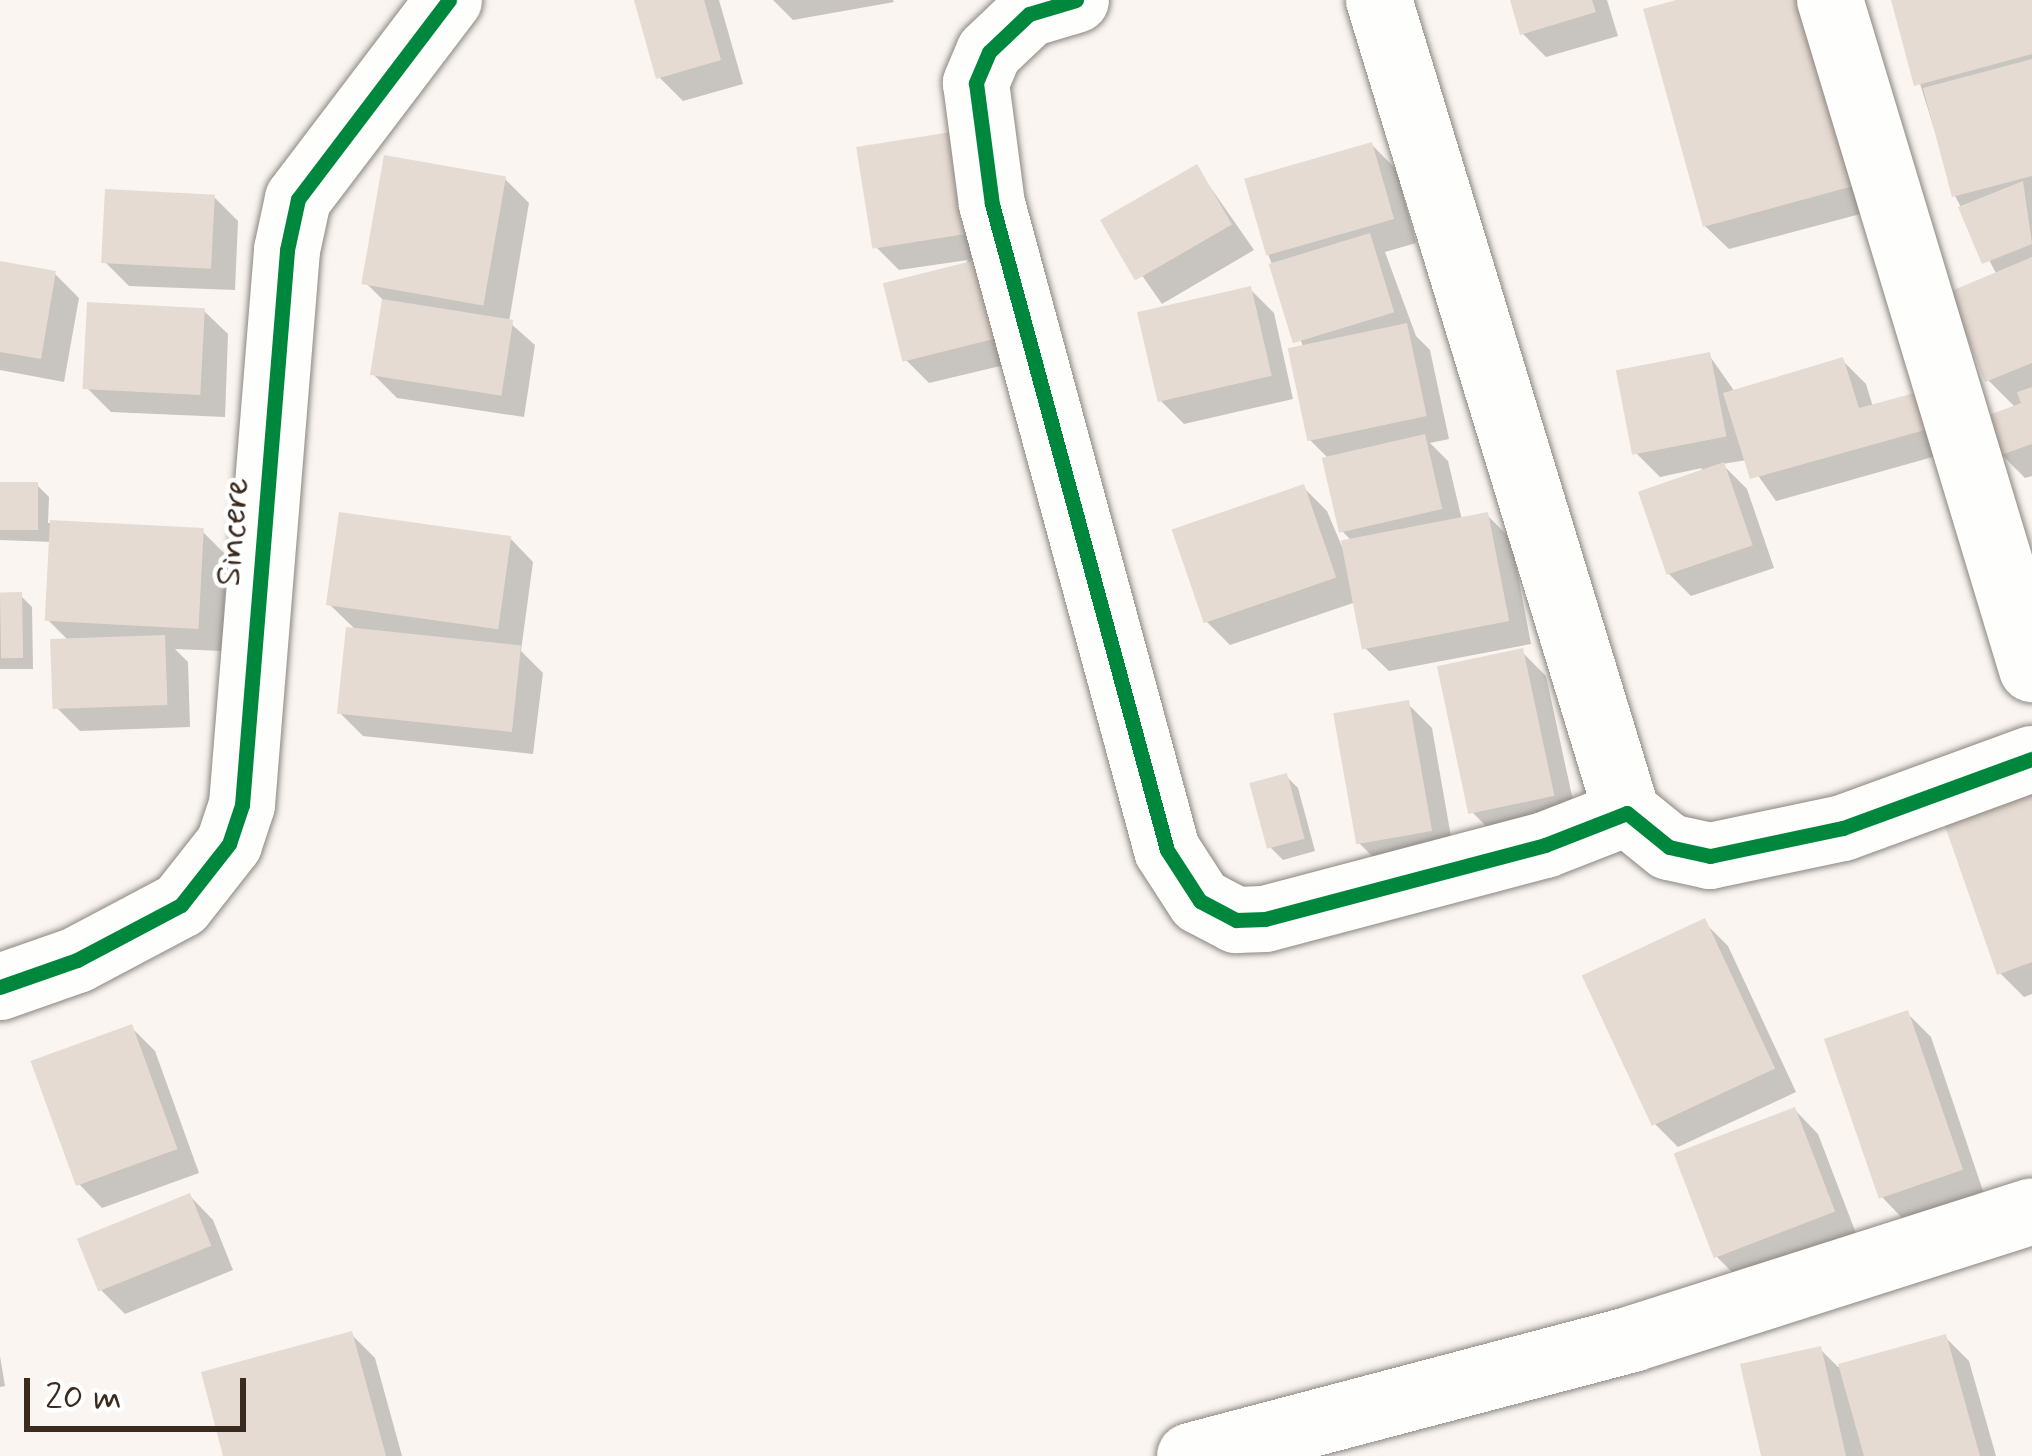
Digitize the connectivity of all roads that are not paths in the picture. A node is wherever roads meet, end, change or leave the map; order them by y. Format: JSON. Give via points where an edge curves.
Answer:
{"nodes":[{"id":1,"x":449,"y":0,"type":"edge"},
{"id":2,"x":1076,"y":0,"type":"edge"},
{"id":3,"x":1379,"y":0,"type":"edge"},
{"id":4,"x":1829,"y":0,"type":"edge"},
{"id":5,"x":2032,"y":669,"type":"edge"},
{"id":6,"x":2032,"y":759,"type":"edge"},
{"id":7,"x":1627,"y":813,"type":"junction"},
{"id":8,"x":0,"y":986,"type":"edge"},
{"id":9,"x":2032,"y":1211,"type":"edge"},
{"id":10,"x":1190,"y":1456,"type":"edge"}],
"edges":[{"from":1,"to":8,"type":"street","name":"Sincere","via":[[298,199],[287,250],[242,805],[229,844],[181,905],[77,961]]},
{"from":2,"to":7,"type":"street","via":[[1029,14],[989,52],[976,83],[992,204],[1167,850],[1200,901],[1236,920],[1265,919],[1544,845]]},
{"from":3,"to":7,"type":"street"},
{"from":4,"to":5,"type":"street"},
{"from":6,"to":7,"type":"street","via":[[1843,828],[1710,856],[1669,848]]},
{"from":9,"to":10,"type":"street","via":[[1632,1339]]}]}
